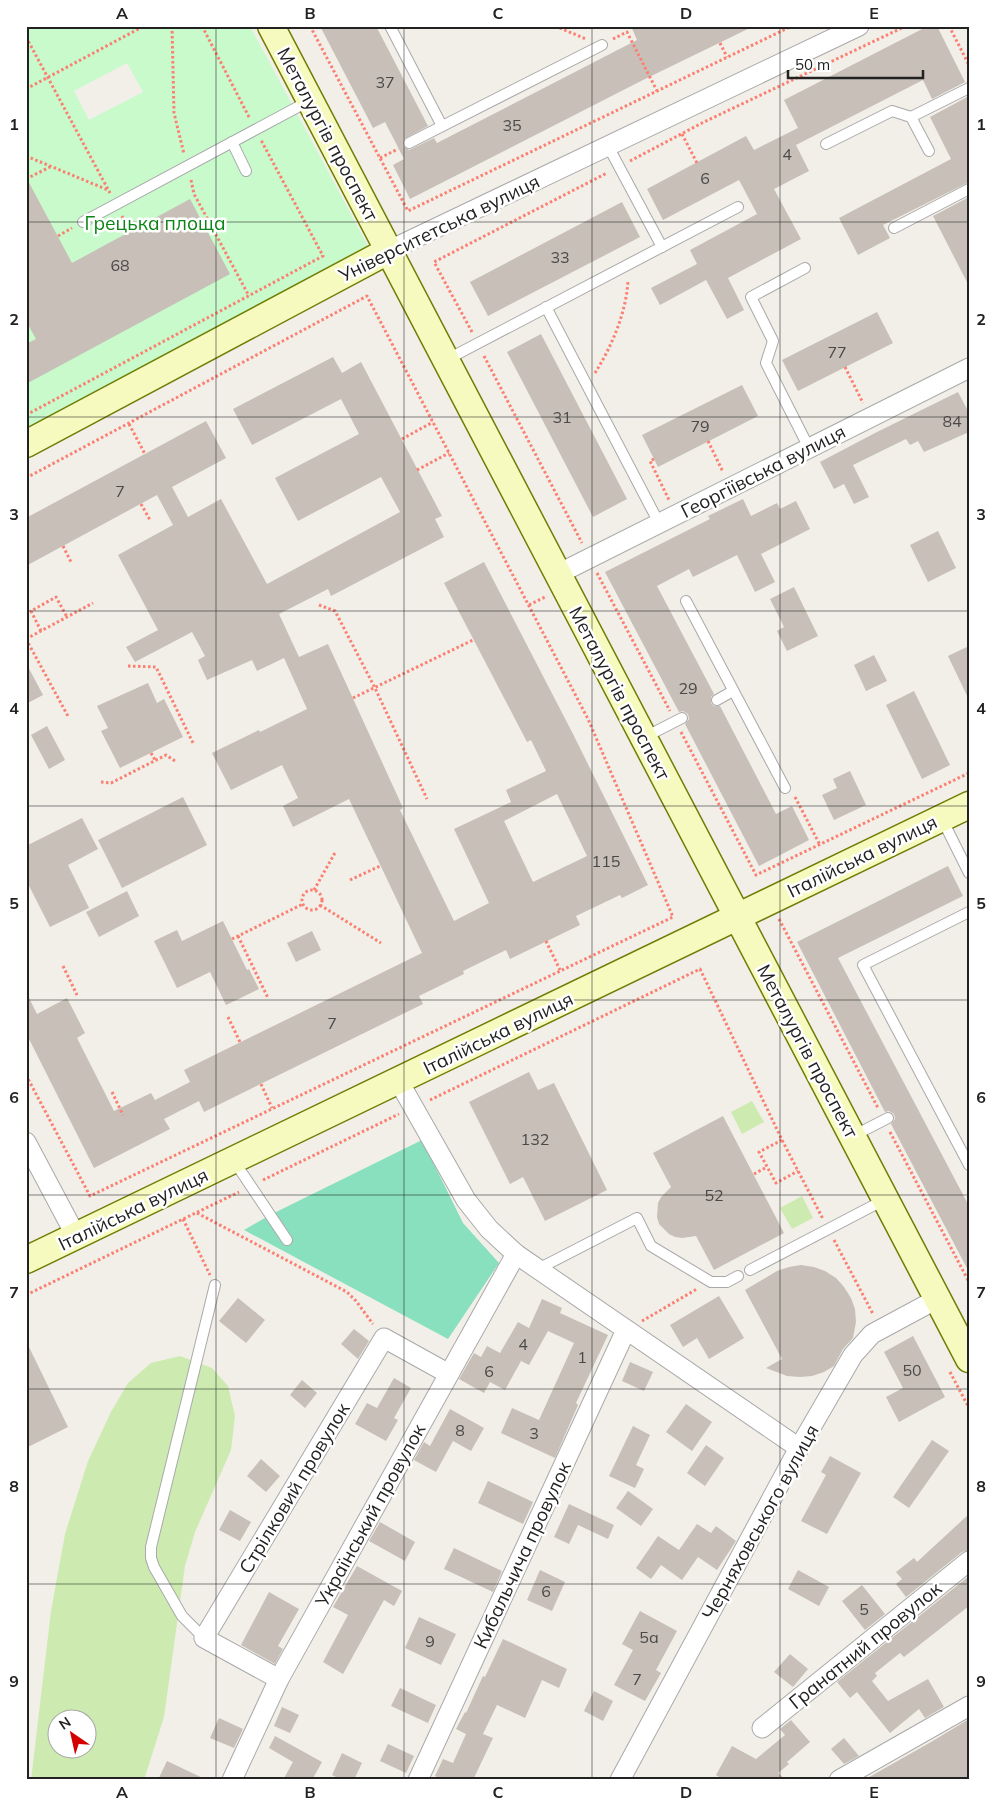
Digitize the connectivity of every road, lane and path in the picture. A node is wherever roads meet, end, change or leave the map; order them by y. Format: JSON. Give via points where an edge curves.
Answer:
{"nodes":[{"id":1,"x":144,"y":26,"type":"edge"},
{"id":2,"x":172,"y":26,"type":"edge"},
{"id":3,"x":271,"y":26,"type":"edge"},
{"id":4,"x":310,"y":26,"type":"edge"},
{"id":5,"x":390,"y":26,"type":"edge"},
{"id":6,"x":555,"y":26,"type":"edge"},
{"id":7,"x":792,"y":26,"type":"edge"},
{"id":8,"x":859,"y":26,"type":"edge"},
{"id":9,"x":906,"y":26,"type":"edge"},
{"id":10,"x":949,"y":26,"type":"edge"},
{"id":11,"x":627,"y":32,"type":"dead end"},
{"id":12,"x":26,"y":38,"type":"edge"},
{"id":13,"x":720,"y":43,"type":"dead end"},
{"id":14,"x":602,"y":45,"type":"joint"},
{"id":15,"x":727,"y":57,"type":"junction"},
{"id":16,"x":969,"y":65,"type":"edge"},
{"id":17,"x":48,"y":78,"type":"junction"},
{"id":18,"x":969,"y":88,"type":"edge"},
{"id":19,"x":26,"y":89,"type":"edge"},
{"id":20,"x":657,"y":91,"type":"junction"},
{"id":21,"x":310,"y":101,"type":"junction"},
{"id":22,"x":911,"y":117,"type":"junction"},
{"id":23,"x":442,"y":126,"type":"junction"},
{"id":24,"x":682,"y":134,"type":"junction"},
{"id":25,"x":232,"y":142,"type":"junction"},
{"id":26,"x":409,"y":143,"type":"dead end"},
{"id":27,"x":826,"y":144,"type":"dead end"},
{"id":28,"x":608,"y":146,"type":"junction"},
{"id":29,"x":399,"y":148,"type":"dead end"},
{"id":30,"x":929,"y":152,"type":"dead end"},
{"id":31,"x":26,"y":156,"type":"edge"},
{"id":32,"x":380,"y":158,"type":"junction"},
{"id":33,"x":697,"y":162,"type":"dead end"},
{"id":34,"x":51,"y":166,"type":"junction"},
{"id":35,"x":187,"y":166,"type":"junction"},
{"id":36,"x":619,"y":166,"type":"junction"},
{"id":37,"x":246,"y":171,"type":"dead end"},
{"id":38,"x":26,"y":180,"type":"edge"},
{"id":39,"x":969,"y":189,"type":"edge"},
{"id":40,"x":108,"y":190,"type":"junction"},
{"id":41,"x":116,"y":205,"type":"junction"},
{"id":42,"x":738,"y":207,"type":"dead end"},
{"id":43,"x":83,"y":222,"type":"dead end"},
{"id":44,"x":894,"y":228,"type":"dead end"},
{"id":45,"x":130,"y":232,"type":"dead end"},
{"id":46,"x":662,"y":247,"type":"junction"},
{"id":47,"x":388,"y":251,"type":"junction"},
{"id":48,"x":323,"y":256,"type":"dead end"},
{"id":49,"x":434,"y":262,"type":"dead end"},
{"id":50,"x":629,"y":264,"type":"junction"},
{"id":51,"x":805,"y":268,"type":"dead end"},
{"id":52,"x":249,"y":296,"type":"junction"},
{"id":53,"x":546,"y":307,"type":"junction"},
{"id":54,"x":446,"y":360,"type":"junction"},
{"id":55,"x":845,"y":367,"type":"dead end"},
{"id":56,"x":969,"y":368,"type":"edge"},
{"id":57,"x":587,"y":386,"type":"junction"},
{"id":58,"x":864,"y":405,"type":"dead end"},
{"id":59,"x":26,"y":415,"type":"edge"},
{"id":60,"x":433,"y":422,"type":"junction"},
{"id":61,"x":128,"y":424,"type":"junction"},
{"id":62,"x":402,"y":439,"type":"dead end"},
{"id":63,"x":708,"y":441,"type":"dead end"},
{"id":64,"x":26,"y":444,"type":"edge"},
{"id":65,"x":809,"y":448,"type":"junction"},
{"id":66,"x":449,"y":453,"type":"junction"},
{"id":67,"x":145,"y":454,"type":"dead end"},
{"id":68,"x":654,"y":459,"type":"dead end"},
{"id":69,"x":417,"y":470,"type":"dead end"},
{"id":70,"x":725,"y":475,"type":"dead end"},
{"id":71,"x":26,"y":478,"type":"edge"},
{"id":72,"x":670,"y":503,"type":"dead end"},
{"id":73,"x":141,"y":504,"type":"dead end"},
{"id":74,"x":150,"y":520,"type":"dead end"},
{"id":75,"x":659,"y":523,"type":"junction"},
{"id":76,"x":63,"y":546,"type":"dead end"},
{"id":77,"x":72,"y":562,"type":"dead end"},
{"id":78,"x":558,"y":574,"type":"junction"},
{"id":79,"x":686,"y":601,"type":"dead end"},
{"id":80,"x":93,"y":603,"type":"dead end"},
{"id":81,"x":320,"y":605,"type":"dead end"},
{"id":82,"x":67,"y":617,"type":"junction"},
{"id":83,"x":42,"y":631,"type":"junction"},
{"id":84,"x":26,"y":639,"type":"edge"},
{"id":85,"x":473,"y":640,"type":"dead end"},
{"id":86,"x":128,"y":666,"type":"dead end"},
{"id":87,"x":375,"y":688,"type":"junction"},
{"id":88,"x":734,"y":691,"type":"junction"},
{"id":89,"x":353,"y":698,"type":"dead end"},
{"id":90,"x":717,"y":700,"type":"dead end"},
{"id":91,"x":69,"y":718,"type":"dead end"},
{"id":92,"x":682,"y":718,"type":"dead end"},
{"id":93,"x":644,"y":738,"type":"junction"},
{"id":94,"x":193,"y":743,"type":"dead end"},
{"id":95,"x":151,"y":753,"type":"dead end"},
{"id":96,"x":155,"y":760,"type":"junction"},
{"id":97,"x":176,"y":761,"type":"dead end"},
{"id":98,"x":969,"y":773,"type":"edge"},
{"id":99,"x":101,"y":782,"type":"dead end"},
{"id":100,"x":788,"y":789,"type":"joint"},
{"id":101,"x":426,"y":799,"type":"dead end"},
{"id":102,"x":969,"y":805,"type":"edge"},
{"id":103,"x":941,"y":818,"type":"junction"},
{"id":104,"x":820,"y":845,"type":"junction"},
{"id":105,"x":336,"y":851,"type":"dead end"},
{"id":106,"x":380,"y":866,"type":"dead end"},
{"id":107,"x":969,"y":873,"type":"edge"},
{"id":108,"x":756,"y":875,"type":"dead end"},
{"id":109,"x":350,"y":880,"type":"dead end"},
{"id":110,"x":314,"y":890,"type":"junction"},
{"id":111,"x":303,"y":904,"type":"junction"},
{"id":112,"x":320,"y":905,"type":"junction"},
{"id":113,"x":969,"y":912,"type":"edge"},
{"id":114,"x":776,"y":913,"type":"dead end"},
{"id":115,"x":737,"y":917,"type":"junction"},
{"id":116,"x":238,"y":936,"type":"junction"},
{"id":117,"x":232,"y":939,"type":"dead end"},
{"id":118,"x":546,"y":941,"type":"dead end"},
{"id":119,"x":380,"y":943,"type":"dead end"},
{"id":120,"x":63,"y":966,"type":"dead end"},
{"id":121,"x":560,"y":970,"type":"junction"},
{"id":122,"x":78,"y":995,"type":"dead end"},
{"id":123,"x":268,"y":998,"type":"dead end"},
{"id":124,"x":228,"y":1017,"type":"dead end"},
{"id":125,"x":240,"y":1042,"type":"dead end"},
{"id":126,"x":26,"y":1075,"type":"edge"},
{"id":127,"x":398,"y":1080,"type":"junction"},
{"id":128,"x":261,"y":1084,"type":"dead end"},
{"id":129,"x":112,"y":1092,"type":"dead end"},
{"id":130,"x":414,"y":1107,"type":"junction"},
{"id":131,"x":272,"y":1108,"type":"junction"},
{"id":132,"x":123,"y":1114,"type":"dead end"},
{"id":133,"x":886,"y":1119,"type":"junction"},
{"id":134,"x":852,"y":1136,"type":"junction"},
{"id":135,"x":782,"y":1140,"type":"junction"},
{"id":136,"x":27,"y":1143,"type":"edge"},
{"id":137,"x":233,"y":1160,"type":"junction"},
{"id":138,"x":969,"y":1165,"type":"edge"},
{"id":139,"x":767,"y":1167,"type":"junction"},
{"id":140,"x":798,"y":1171,"type":"junction"},
{"id":141,"x":754,"y":1174,"type":"dead end"},
{"id":142,"x":251,"y":1186,"type":"junction"},
{"id":143,"x":885,"y":1199,"type":"junction"},
{"id":144,"x":196,"y":1212,"type":"junction"},
{"id":145,"x":183,"y":1219,"type":"junction"},
{"id":146,"x":828,"y":1229,"type":"junction"},
{"id":147,"x":76,"y":1236,"type":"junction"},
{"id":148,"x":288,"y":1240,"type":"dead end"},
{"id":149,"x":516,"y":1254,"type":"junction"},
{"id":150,"x":26,"y":1260,"type":"edge"},
{"id":151,"x":538,"y":1269,"type":"junction"},
{"id":152,"x":750,"y":1270,"type":"dead end"},
{"id":153,"x":738,"y":1276,"type":"dead end"},
{"id":154,"x":710,"y":1282,"type":"junction"},
{"id":155,"x":969,"y":1282,"type":"edge"},
{"id":156,"x":214,"y":1285,"type":"joint"},
{"id":157,"x":26,"y":1295,"type":"edge"},
{"id":158,"x":938,"y":1299,"type":"junction"},
{"id":159,"x":881,"y":1329,"type":"junction"},
{"id":160,"x":626,"y":1330,"type":"junction"},
{"id":161,"x":384,"y":1338,"type":"junction"},
{"id":162,"x":968,"y":1355,"type":"edge"},
{"id":163,"x":449,"y":1374,"type":"junction"},
{"id":164,"x":799,"y":1448,"type":"junction"},
{"id":165,"x":969,"y":1561,"type":"edge"},
{"id":166,"x":204,"y":1638,"type":"junction"},
{"id":167,"x":279,"y":1679,"type":"junction"},
{"id":168,"x":969,"y":1706,"type":"edge"},
{"id":169,"x":762,"y":1728,"type":"dead end"},
{"id":170,"x":232,"y":1780,"type":"edge"},
{"id":171,"x":418,"y":1780,"type":"edge"},
{"id":172,"x":620,"y":1780,"type":"edge"},
{"id":173,"x":839,"y":1780,"type":"edge"}],
"edges":[{"from":1,"to":17,"type":"path"},
{"from":2,"to":35,"type":"path","via":[[174,113]]},
{"from":3,"to":21,"type":"street","name":"Металургів проспект"},
{"from":4,"to":32,"type":"path"},
{"from":5,"to":23,"type":"lane"},
{"from":6,"to":14,"type":"path"},
{"from":7,"to":15,"type":"path"},
{"from":8,"to":28,"type":"street","name":"Університетська вулиця"},
{"from":9,"to":24,"type":"path"},
{"from":10,"to":16,"type":"path"},
{"from":11,"to":20,"type":"path"},
{"from":12,"to":17,"type":"path"},
{"from":13,"to":15,"type":"path"},
{"from":14,"to":23,"type":"lane"},
{"from":15,"to":20,"type":"path"},
{"from":17,"to":19,"type":"path"},
{"from":17,"to":40,"type":"path"},
{"from":18,"to":22,"type":"lane"},
{"from":20,"to":32,"type":"path","via":[[408,211]]},
{"from":21,"to":25,"type":"lane"},
{"from":21,"to":47,"type":"street","name":"Металургів проспект"},
{"from":22,"to":27,"type":"lane","via":[[892,110]]},
{"from":22,"to":30,"type":"lane"},
{"from":23,"to":26,"type":"lane"},
{"from":24,"to":33,"type":"path"},
{"from":24,"to":36,"type":"path"},
{"from":25,"to":35,"type":"lane"},
{"from":25,"to":37,"type":"lane"},
{"from":28,"to":36,"type":"lane"},
{"from":28,"to":47,"type":"street","name":"Університетська вулиця"},
{"from":29,"to":32,"type":"path"},
{"from":31,"to":34,"type":"path"},
{"from":34,"to":38,"type":"path"},
{"from":34,"to":40,"type":"path"},
{"from":35,"to":41,"type":"lane"},
{"from":35,"to":52,"type":"path","via":[[194,194]]},
{"from":36,"to":46,"type":"lane"},
{"from":36,"to":49,"type":"path"},
{"from":39,"to":44,"type":"lane"},
{"from":40,"to":41,"type":"path"},
{"from":41,"to":43,"type":"lane"},
{"from":41,"to":45,"type":"path"},
{"from":42,"to":46,"type":"lane"},
{"from":46,"to":50,"type":"lane"},
{"from":47,"to":54,"type":"street","name":"Металургів проспект"},
{"from":47,"to":64,"type":"street","name":"Університетська вулиця"},
{"from":48,"to":52,"type":"path"},
{"from":50,"to":53,"type":"lane"},
{"from":50,"to":57,"type":"path","via":[[622,315],[602,363]]},
{"from":51,"to":65,"type":"lane","via":[[751,297],[773,341],[766,363]]},
{"from":52,"to":59,"type":"path"},
{"from":53,"to":54,"type":"lane"},
{"from":53,"to":57,"type":"lane"},
{"from":54,"to":78,"type":"street","name":"Металургів проспект"},
{"from":55,"to":58,"type":"path"},
{"from":56,"to":65,"type":"street","name":"Георгіївська вулиця"},
{"from":57,"to":75,"type":"lane"},
{"from":60,"to":61,"type":"path","via":[[367,296]]},
{"from":60,"to":62,"type":"path"},
{"from":60,"to":66,"type":"path"},
{"from":61,"to":67,"type":"path"},
{"from":61,"to":71,"type":"path"},
{"from":63,"to":70,"type":"path"},
{"from":65,"to":75,"type":"street","name":"Георгіївська вулиця"},
{"from":66,"to":69,"type":"path"},
{"from":66,"to":121,"type":"path","via":[[588,719],[673,917]]},
{"from":68,"to":72,"type":"path","via":[[650,461]]},
{"from":73,"to":74,"type":"path"},
{"from":75,"to":78,"type":"street","name":"Георгіївська вулиця"},
{"from":76,"to":77,"type":"path"},
{"from":78,"to":93,"type":"street","name":"Металургів проспект"},
{"from":79,"to":88,"type":"lane"},
{"from":80,"to":82,"type":"path"},
{"from":81,"to":87,"type":"path","via":[[335,611]]},
{"from":82,"to":83,"type":"path"},
{"from":82,"to":83,"type":"path","via":[[56,597],[31,611]]},
{"from":83,"to":84,"type":"path"},
{"from":84,"to":91,"type":"path"},
{"from":85,"to":87,"type":"path"},
{"from":86,"to":94,"type":"path","via":[[156,667]]},
{"from":87,"to":89,"type":"path"},
{"from":87,"to":101,"type":"path"},
{"from":88,"to":90,"type":"lane"},
{"from":88,"to":100,"type":"lane"},
{"from":92,"to":93,"type":"lane"},
{"from":93,"to":115,"type":"street","name":"Металургів проспект"},
{"from":95,"to":96,"type":"path"},
{"from":96,"to":97,"type":"path","via":[[166,755]]},
{"from":96,"to":99,"type":"path","via":[[111,783]]},
{"from":98,"to":104,"type":"path"},
{"from":100,"to":104,"type":"path"},
{"from":102,"to":103,"type":"street","name":"Італійська вулиця"},
{"from":103,"to":107,"type":"lane"},
{"from":103,"to":115,"type":"street","name":"Італійська вулиця"},
{"from":104,"to":108,"type":"path"},
{"from":105,"to":110,"type":"path"},
{"from":106,"to":109,"type":"path"},
{"from":110,"to":111,"type":"path","via":[[303,895]]},
{"from":110,"to":112,"type":"path","via":[[321,896]]},
{"from":111,"to":112,"type":"path","via":[[311,910]]},
{"from":111,"to":116,"type":"path"},
{"from":112,"to":119,"type":"path"},
{"from":113,"to":138,"type":"lane","via":[[863,965]]},
{"from":114,"to":133,"type":"path"},
{"from":115,"to":127,"type":"street","name":"Італійська вулиця"},
{"from":115,"to":134,"type":"street","name":"Металургів проспект"},
{"from":116,"to":117,"type":"path"},
{"from":116,"to":123,"type":"path"},
{"from":118,"to":121,"type":"path"},
{"from":120,"to":122,"type":"path"},
{"from":121,"to":131,"type":"path"},
{"from":124,"to":125,"type":"path"},
{"from":126,"to":131,"type":"path","via":[[90,1196]]},
{"from":127,"to":130,"type":"street"},
{"from":127,"to":137,"type":"street","name":"Італійська вулиця"},
{"from":128,"to":131,"type":"path"},
{"from":129,"to":132,"type":"path"},
{"from":130,"to":135,"type":"path","via":[[700,969]]},
{"from":130,"to":142,"type":"path"},
{"from":130,"to":149,"type":"street","via":[[466,1200],[489,1229]]},
{"from":133,"to":134,"type":"lane"},
{"from":133,"to":155,"type":"path"},
{"from":134,"to":143,"type":"street","name":"Металургів проспект"},
{"from":135,"to":139,"type":"path","via":[[759,1152]]},
{"from":135,"to":140,"type":"path"},
{"from":136,"to":147,"type":"street"},
{"from":137,"to":142,"type":"lane"},
{"from":137,"to":147,"type":"street","name":"Італійська вулиця"},
{"from":139,"to":140,"type":"path","via":[[776,1183]]},
{"from":139,"to":141,"type":"path"},
{"from":140,"to":146,"type":"path"},
{"from":142,"to":144,"type":"path"},
{"from":142,"to":148,"type":"lane"},
{"from":143,"to":146,"type":"lane"},
{"from":143,"to":158,"type":"street","name":"Металургів проспект"},
{"from":144,"to":145,"type":"path"},
{"from":144,"to":161,"type":"path","via":[[347,1292]]},
{"from":145,"to":156,"type":"path"},
{"from":145,"to":157,"type":"path"},
{"from":146,"to":152,"type":"lane"},
{"from":146,"to":159,"type":"path"},
{"from":147,"to":150,"type":"street","name":"Італійська вулиця"},
{"from":149,"to":151,"type":"street"},
{"from":149,"to":163,"type":"street","name":"Український провулок"},
{"from":151,"to":154,"type":"lane","via":[[637,1218],[651,1246]]},
{"from":151,"to":160,"type":"street"},
{"from":153,"to":154,"type":"lane","via":[[727,1282]]},
{"from":154,"to":160,"type":"path"},
{"from":156,"to":166,"type":"lane","via":[[150,1547],[154,1567],[182,1616]]},
{"from":158,"to":159,"type":"street","name":"Черняховського вулиця"},
{"from":158,"to":162,"type":"street","name":"Металургів проспект"},
{"from":159,"to":164,"type":"street","name":"Черняховського вулиця","via":[[865,1340],[853,1355]]},
{"from":160,"to":164,"type":"street"},
{"from":160,"to":171,"type":"street","name":"Кибальчича провулок"},
{"from":161,"to":163,"type":"street"},
{"from":161,"to":166,"type":"street","name":"Стрілковий провулок"},
{"from":163,"to":167,"type":"street","name":"Український провулок"},
{"from":164,"to":172,"type":"street","name":"Черняховського вулиця"},
{"from":165,"to":169,"type":"street","name":"Гранатний провулок"},
{"from":166,"to":167,"type":"street"},
{"from":167,"to":170,"type":"street","name":"Український провулок"},
{"from":168,"to":173,"type":"street"}]}
